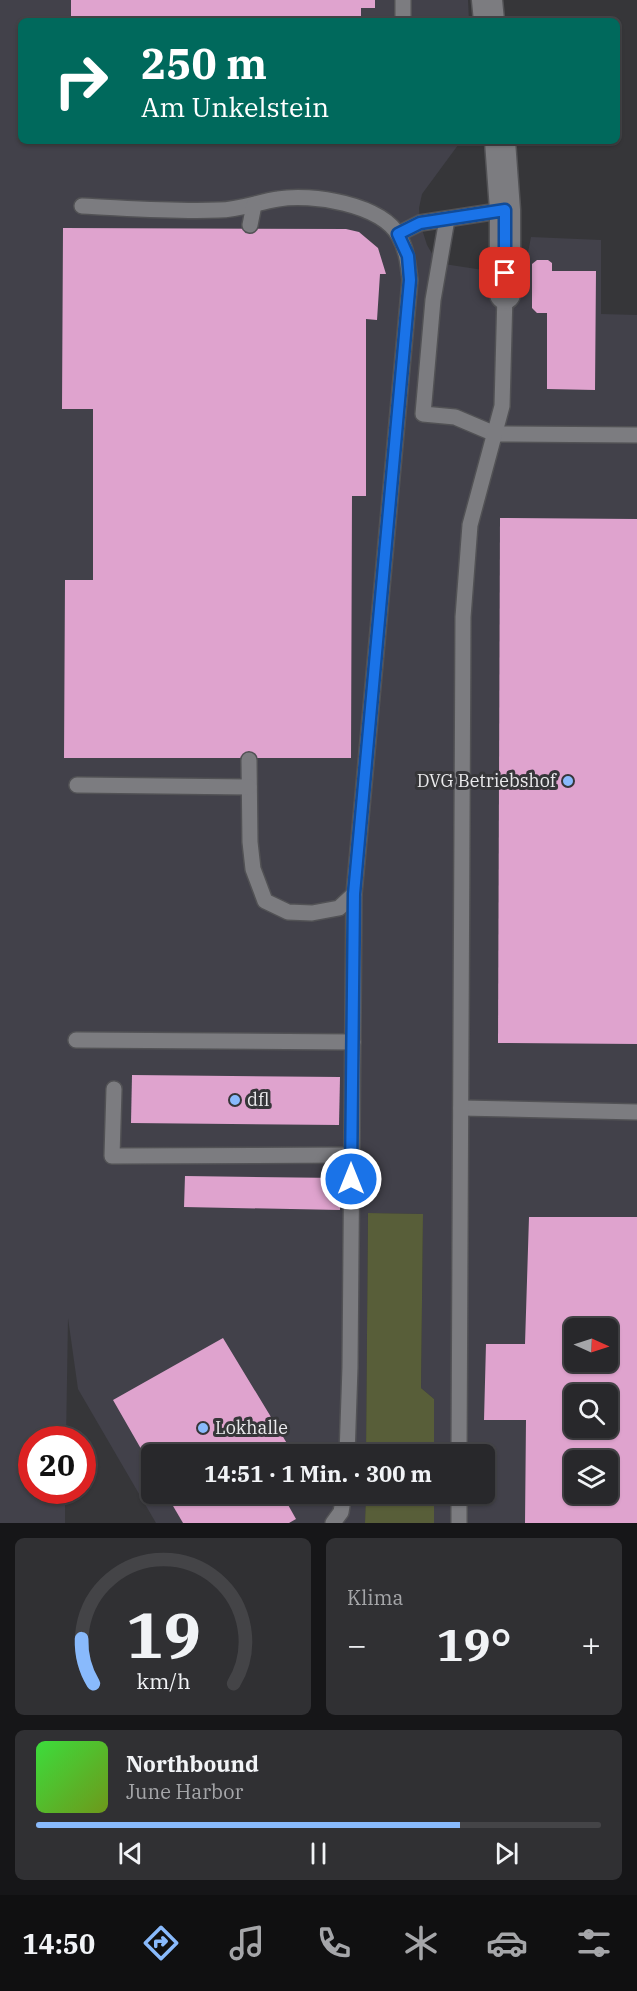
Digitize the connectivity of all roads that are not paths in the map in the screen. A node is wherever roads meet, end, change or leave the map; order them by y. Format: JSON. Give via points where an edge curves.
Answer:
{"nodes":[{"id":1,"x":403,"y":0,"type":"edge"},
{"id":2,"x":488,"y":0,"type":"edge"},
{"id":3,"x":403,"y":18,"type":"edge"},
{"id":4,"x":489,"y":18,"type":"edge"},
{"id":5,"x":500,"y":144,"type":"edge"},
{"id":6,"x":254,"y":205,"type":"junction"},
{"id":7,"x":82,"y":206,"type":"dead end"},
{"id":8,"x":505,"y":210,"type":"junction"},
{"id":9,"x":447,"y":219,"type":"junction"},
{"id":10,"x":250,"y":225,"type":"dead end"},
{"id":11,"x":398,"y":234,"type":"junction"},
{"id":12,"x":505,"y":294,"type":"joint"},
{"id":13,"x":495,"y":434,"type":"junction"},
{"id":14,"x":637,"y":435,"type":"edge"},
{"id":15,"x":249,"y":760,"type":"dead end"},
{"id":16,"x":77,"y":785,"type":"dead end"},
{"id":17,"x":249,"y":787,"type":"junction"},
{"id":18,"x":354,"y":894,"type":"junction"},
{"id":19,"x":76,"y":1040,"type":"dead end"},
{"id":20,"x":353,"y":1042,"type":"junction"},
{"id":21,"x":114,"y":1089,"type":"dead end"},
{"id":22,"x":461,"y":1108,"type":"junction"},
{"id":23,"x":637,"y":1112,"type":"edge"},
{"id":24,"x":351,"y":1155,"type":"junction"},
{"id":25,"x":346,"y":1444,"type":"edge"},
{"id":26,"x":459,"y":1444,"type":"edge"},
{"id":27,"x":342,"y":1504,"type":"edge"},
{"id":28,"x":459,"y":1504,"type":"edge"},
{"id":29,"x":333,"y":1523,"type":"edge"},
{"id":30,"x":459,"y":1523,"type":"edge"}],
"edges":[{"from":1,"to":3,"type":"lane"},
{"from":2,"to":4,"type":"street"},
{"from":5,"to":8,"type":"street"},
{"from":6,"to":7,"type":"lane","via":[[221,210]]},
{"from":6,"to":10,"type":"lane"},
{"from":6,"to":11,"type":"lane","via":[[278,198],[316,198],[350,205],[384,219]]},
{"from":8,"to":9,"type":"lane"},
{"from":8,"to":12,"type":"street"},
{"from":9,"to":11,"type":"lane","via":[[420,223]]},
{"from":9,"to":13,"type":"lane","via":[[433,300],[423,414],[455,417]]},
{"from":11,"to":18,"type":"lane","via":[[408,256],[410,280]]},
{"from":12,"to":13,"type":"lane","via":[[502,406]]},
{"from":13,"to":14,"type":"lane"},
{"from":13,"to":22,"type":"lane","via":[[470,525],[463,617]]},
{"from":15,"to":17,"type":"lane"},
{"from":16,"to":17,"type":"lane"},
{"from":17,"to":18,"type":"lane","via":[[253,869],[265,901],[288,912],[312,913],[339,908]]},
{"from":18,"to":20,"type":"lane"},
{"from":19,"to":20,"type":"lane"},
{"from":20,"to":24,"type":"lane"},
{"from":21,"to":24,"type":"lane","via":[[112,1156]]},
{"from":22,"to":23,"type":"lane"},
{"from":22,"to":26,"type":"lane"},
{"from":24,"to":25,"type":"lane"},
{"from":27,"to":29,"type":"lane"},
{"from":28,"to":30,"type":"lane"}]}
